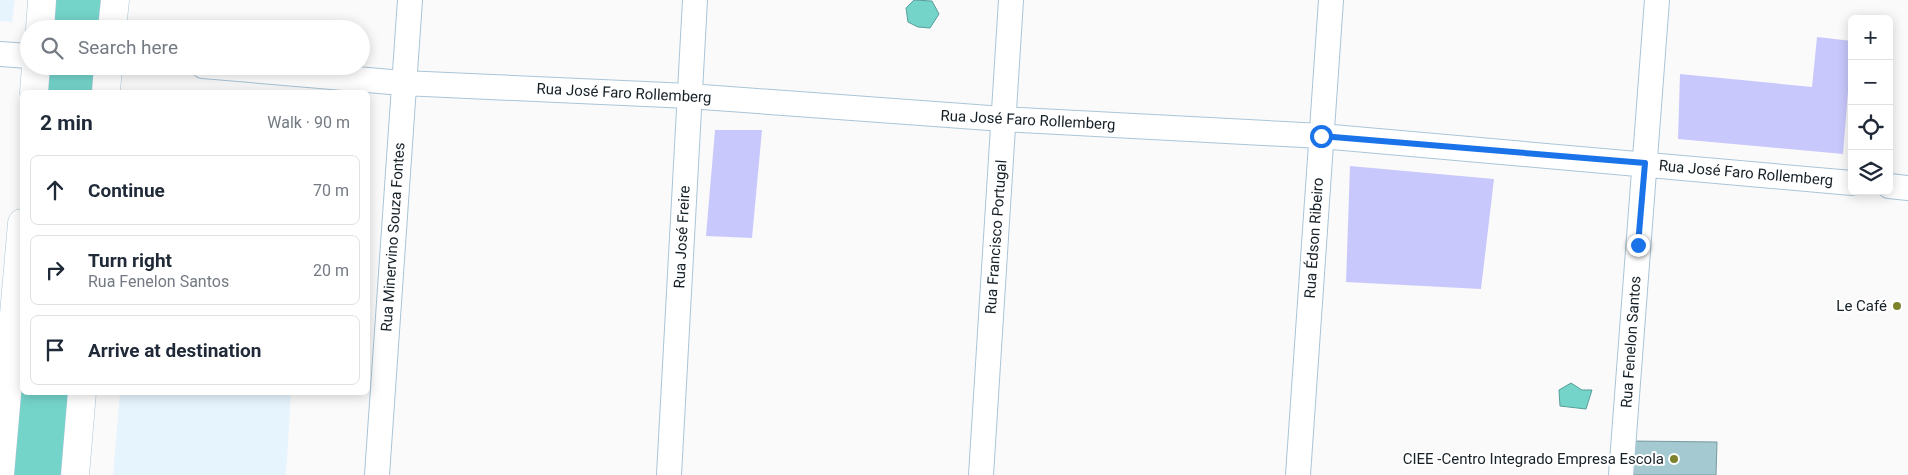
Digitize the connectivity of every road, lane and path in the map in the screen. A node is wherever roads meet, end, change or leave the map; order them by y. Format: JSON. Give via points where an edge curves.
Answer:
{"nodes":[{"id":1,"x":42,"y":0,"type":"edge"},
{"id":2,"x":114,"y":0,"type":"edge"},
{"id":3,"x":410,"y":0,"type":"edge"},
{"id":4,"x":694,"y":0,"type":"edge"},
{"id":5,"x":1011,"y":0,"type":"edge"},
{"id":6,"x":1331,"y":0,"type":"edge"},
{"id":7,"x":1657,"y":0,"type":"edge"},
{"id":8,"x":41,"y":20,"type":"edge"},
{"id":9,"x":113,"y":20,"type":"edge"},
{"id":10,"x":0,"y":54,"type":"edge"},
{"id":11,"x":20,"y":55,"type":"edge"},
{"id":12,"x":35,"y":75,"type":"edge"},
{"id":13,"x":107,"y":75,"type":"edge"},
{"id":14,"x":316,"y":75,"type":"edge"},
{"id":15,"x":403,"y":82,"type":"junction"},
{"id":16,"x":34,"y":90,"type":"edge"},
{"id":17,"x":106,"y":90,"type":"edge"},
{"id":18,"x":689,"y":96,"type":"junction"},
{"id":19,"x":1003,"y":119,"type":"junction"},
{"id":20,"x":1321,"y":136,"type":"junction"},
{"id":21,"x":1645,"y":163,"type":"junction"},
{"id":22,"x":1848,"y":183,"type":"edge"},
{"id":23,"x":1893,"y":186,"type":"edge"},
{"id":24,"x":1908,"y":188,"type":"edge"},
{"id":25,"x":20,"y":245,"type":"edge"},
{"id":26,"x":82,"y":395,"type":"edge"},
{"id":27,"x":0,"y":474,"type":"edge"},
{"id":28,"x":75,"y":475,"type":"edge"},
{"id":29,"x":378,"y":475,"type":"edge"},
{"id":30,"x":669,"y":475,"type":"edge"},
{"id":31,"x":981,"y":475,"type":"edge"},
{"id":32,"x":1298,"y":475,"type":"edge"},
{"id":33,"x":1621,"y":475,"type":"edge"}],
"edges":[{"from":1,"to":8,"type":"street"},
{"from":2,"to":9,"type":"street"},
{"from":3,"to":15,"type":"street","name":"Rua Minervino Souza Fontes"},
{"from":4,"to":18,"type":"street","name":"Rua José Freire"},
{"from":5,"to":19,"type":"street","name":"Rua Francisco Portugal"},
{"from":6,"to":20,"type":"street","name":"Rua Édson Ribeiro"},
{"from":7,"to":21,"type":"street","name":"Rua Fenelon Santos"},
{"from":10,"to":11,"type":"street"},
{"from":12,"to":16,"type":"street"},
{"from":13,"to":17,"type":"street"},
{"from":14,"to":15,"type":"street","name":"Rua José Faro Rollemberg"},
{"from":15,"to":18,"type":"street","name":"Rua José Faro Rollemberg"},
{"from":15,"to":29,"type":"street","name":"Rua Minervino Souza Fontes"},
{"from":18,"to":19,"type":"street","name":"Rua José Faro Rollemberg"},
{"from":18,"to":30,"type":"street","name":"Rua José Freire"},
{"from":19,"to":20,"type":"street","name":"Rua José Faro Rollemberg"},
{"from":19,"to":31,"type":"street","name":"Rua Francisco Portugal"},
{"from":20,"to":21,"type":"street","name":"Rua José Faro Rollemberg"},
{"from":20,"to":32,"type":"street","name":"Rua Édson Ribeiro"},
{"from":21,"to":22,"type":"street","name":"Rua José Faro Rollemberg"},
{"from":21,"to":33,"type":"street","name":"Rua Fenelon Santos"},
{"from":23,"to":24,"type":"street"},
{"from":25,"to":27,"type":"street"},
{"from":26,"to":28,"type":"street"}]}
